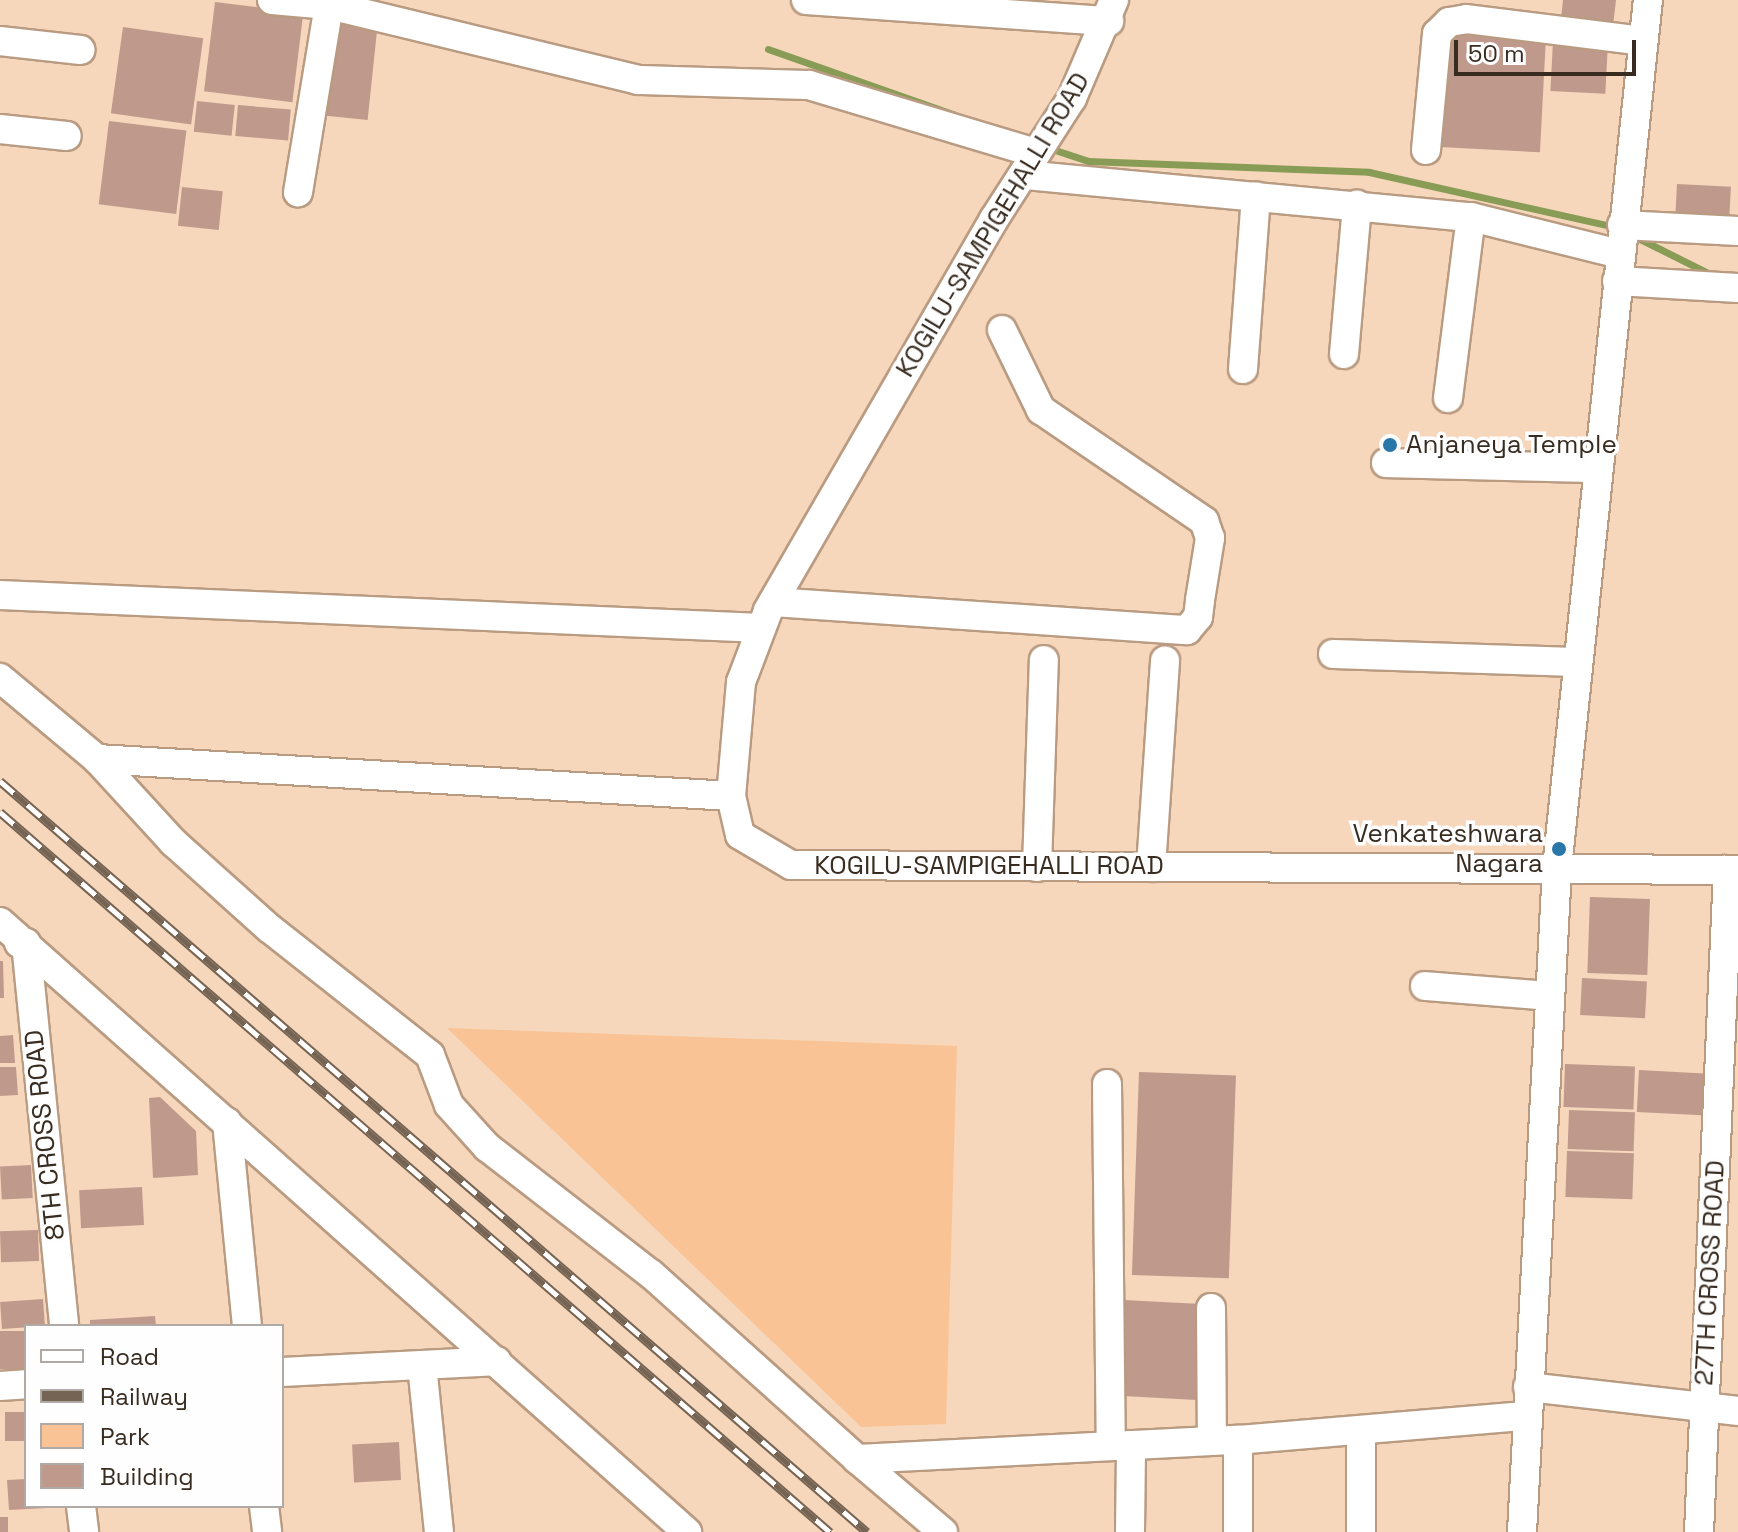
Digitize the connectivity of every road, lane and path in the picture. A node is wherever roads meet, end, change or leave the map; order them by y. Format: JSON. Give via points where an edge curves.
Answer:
{"nodes":[{"id":1,"x":272,"y":0,"type":"edge"},
{"id":2,"x":806,"y":0,"type":"edge"},
{"id":3,"x":1648,"y":0,"type":"edge"},
{"id":4,"x":329,"y":2,"type":"edge"},
{"id":5,"x":1112,"y":10,"type":"edge"},
{"id":6,"x":0,"y":41,"type":"edge"},
{"id":7,"x":1643,"y":41,"type":"junction"},
{"id":8,"x":80,"y":50,"type":"dead end"},
{"id":9,"x":0,"y":129,"type":"edge"},
{"id":10,"x":67,"y":136,"type":"dead end"},
{"id":11,"x":1426,"y":150,"type":"dead end"},
{"id":12,"x":1036,"y":154,"type":"junction"},
{"id":13,"x":298,"y":192,"type":"dead end"},
{"id":14,"x":1256,"y":196,"type":"junction"},
{"id":15,"x":1357,"y":205,"type":"junction"},
{"id":16,"x":1471,"y":217,"type":"junction"},
{"id":17,"x":1738,"y":231,"type":"edge"},
{"id":18,"x":1620,"y":246,"type":"junction"},
{"id":19,"x":1738,"y":288,"type":"edge"},
{"id":20,"x":1002,"y":330,"type":"dead end"},
{"id":21,"x":1344,"y":354,"type":"dead end"},
{"id":22,"x":1243,"y":369,"type":"dead end"},
{"id":23,"x":1448,"y":398,"type":"dead end"},
{"id":24,"x":1386,"y":463,"type":"dead end"},
{"id":25,"x":1596,"y":468,"type":"junction"},
{"id":26,"x":0,"y":595,"type":"edge"},
{"id":27,"x":773,"y":602,"type":"junction"},
{"id":28,"x":761,"y":628,"type":"junction"},
{"id":29,"x":1333,"y":654,"type":"dead end"},
{"id":30,"x":1044,"y":660,"type":"dead end"},
{"id":31,"x":1165,"y":660,"type":"dead end"},
{"id":32,"x":1576,"y":662,"type":"junction"},
{"id":33,"x":0,"y":678,"type":"edge"},
{"id":34,"x":97,"y":759,"type":"junction"},
{"id":35,"x":731,"y":796,"type":"junction"},
{"id":36,"x":1037,"y":867,"type":"junction"},
{"id":37,"x":1151,"y":867,"type":"junction"},
{"id":38,"x":1557,"y":868,"type":"junction"},
{"id":39,"x":1733,"y":870,"type":"edge"},
{"id":40,"x":0,"y":922,"type":"edge"},
{"id":41,"x":13,"y":944,"type":"edge"},
{"id":42,"x":1425,"y":986,"type":"dead end"},
{"id":43,"x":1550,"y":996,"type":"junction"},
{"id":44,"x":1107,"y":1084,"type":"dead end"},
{"id":45,"x":227,"y":1122,"type":"junction"},
{"id":46,"x":1211,"y":1308,"type":"dead end"},
{"id":47,"x":64,"y":1324,"type":"edge"},
{"id":48,"x":247,"y":1324,"type":"edge"},
{"id":49,"x":497,"y":1361,"type":"junction"},
{"id":50,"x":422,"y":1365,"type":"junction"},
{"id":51,"x":284,"y":1372,"type":"edge"},
{"id":52,"x":24,"y":1384,"type":"edge"},
{"id":53,"x":0,"y":1386,"type":"edge"},
{"id":54,"x":1528,"y":1387,"type":"junction"},
{"id":55,"x":1704,"y":1407,"type":"junction"},
{"id":56,"x":1738,"y":1411,"type":"edge"},
{"id":57,"x":1526,"y":1416,"type":"junction"},
{"id":58,"x":1361,"y":1432,"type":"junction"},
{"id":59,"x":1225,"y":1441,"type":"junction"},
{"id":60,"x":1121,"y":1446,"type":"junction"},
{"id":61,"x":857,"y":1459,"type":"junction"},
{"id":62,"x":81,"y":1508,"type":"edge"},
{"id":63,"x":264,"y":1508,"type":"edge"},
{"id":64,"x":659,"y":1519,"type":"edge"},
{"id":65,"x":84,"y":1532,"type":"edge"},
{"id":66,"x":267,"y":1532,"type":"edge"},
{"id":67,"x":439,"y":1532,"type":"edge"},
{"id":68,"x":687,"y":1532,"type":"edge"},
{"id":69,"x":943,"y":1532,"type":"edge"},
{"id":70,"x":1130,"y":1532,"type":"edge"},
{"id":71,"x":1238,"y":1532,"type":"edge"},
{"id":72,"x":1361,"y":1532,"type":"edge"},
{"id":73,"x":1522,"y":1532,"type":"edge"},
{"id":74,"x":1699,"y":1532,"type":"edge"}],
"edges":[{"from":1,"to":4,"type":"street"},
{"from":2,"to":5,"type":"street"},
{"from":3,"to":7,"type":"street"},
{"from":4,"to":12,"type":"street","via":[[638,80],[809,85]]},
{"from":4,"to":13,"type":"street"},
{"from":5,"to":12,"type":"street","name":"KOGILU-SAMPIGEHALLI ROAD","via":[[1072,98]]},
{"from":6,"to":8,"type":"street"},
{"from":7,"to":11,"type":"street","via":[[1467,19],[1449,22],[1437,34]]},
{"from":7,"to":18,"type":"street"},
{"from":9,"to":10,"type":"street"},
{"from":12,"to":14,"type":"street"},
{"from":12,"to":27,"type":"street","name":"KOGILU-SAMPIGEHALLI ROAD"},
{"from":14,"to":15,"type":"street"},
{"from":14,"to":22,"type":"street"},
{"from":15,"to":16,"type":"street"},
{"from":15,"to":21,"type":"street"},
{"from":16,"to":18,"type":"street"},
{"from":16,"to":23,"type":"street"},
{"from":17,"to":18,"type":"street"},
{"from":18,"to":19,"type":"street"},
{"from":18,"to":25,"type":"street"},
{"from":20,"to":27,"type":"street","via":[[1041,410],[1204,521],[1210,538],[1198,617],[1187,630]]},
{"from":24,"to":25,"type":"street"},
{"from":25,"to":32,"type":"street"},
{"from":26,"to":28,"type":"street"},
{"from":27,"to":28,"type":"street","name":"KOGILU-SAMPIGEHALLI ROAD"},
{"from":28,"to":35,"type":"street","name":"KOGILU-SAMPIGEHALLI ROAD","via":[[741,682]]},
{"from":29,"to":32,"type":"street"},
{"from":30,"to":36,"type":"street"},
{"from":31,"to":37,"type":"street"},
{"from":32,"to":38,"type":"street"},
{"from":33,"to":34,"type":"street"},
{"from":34,"to":35,"type":"street"},
{"from":34,"to":61,"type":"street","via":[[184,852],[430,1055],[449,1105],[487,1147],[651,1274]]},
{"from":35,"to":36,"type":"street","name":"KOGILU-SAMPIGEHALLI ROAD","via":[[740,835],[791,865]]},
{"from":36,"to":37,"type":"street","name":"KOGILU-SAMPIGEHALLI ROAD"},
{"from":37,"to":38,"type":"street","name":"KOGILU-SAMPIGEHALLI ROAD"},
{"from":38,"to":39,"type":"street","name":"KOGILU-SAMPIGEHALLI ROAD"},
{"from":38,"to":43,"type":"street"},
{"from":39,"to":55,"type":"street","name":"27TH CROSS ROAD"},
{"from":40,"to":41,"type":"street"},
{"from":41,"to":45,"type":"street"},
{"from":41,"to":47,"type":"street","name":"8TH CROSS ROAD"},
{"from":42,"to":43,"type":"street"},
{"from":43,"to":54,"type":"street"},
{"from":44,"to":60,"type":"street"},
{"from":45,"to":48,"type":"street"},
{"from":45,"to":49,"type":"street"},
{"from":46,"to":59,"type":"street"},
{"from":49,"to":50,"type":"street"},
{"from":49,"to":64,"type":"street"},
{"from":50,"to":51,"type":"street"},
{"from":50,"to":67,"type":"street"},
{"from":52,"to":53,"type":"street"},
{"from":54,"to":55,"type":"street"},
{"from":54,"to":57,"type":"street"},
{"from":55,"to":56,"type":"street"},
{"from":55,"to":74,"type":"street","name":"27TH CROSS ROAD"},
{"from":57,"to":58,"type":"street"},
{"from":57,"to":73,"type":"street"},
{"from":58,"to":59,"type":"street"},
{"from":58,"to":72,"type":"street"},
{"from":59,"to":60,"type":"street"},
{"from":59,"to":71,"type":"street"},
{"from":60,"to":61,"type":"street"},
{"from":60,"to":70,"type":"street"},
{"from":61,"to":69,"type":"street"},
{"from":62,"to":65,"type":"street"},
{"from":63,"to":66,"type":"street"},
{"from":64,"to":68,"type":"street"}]}
